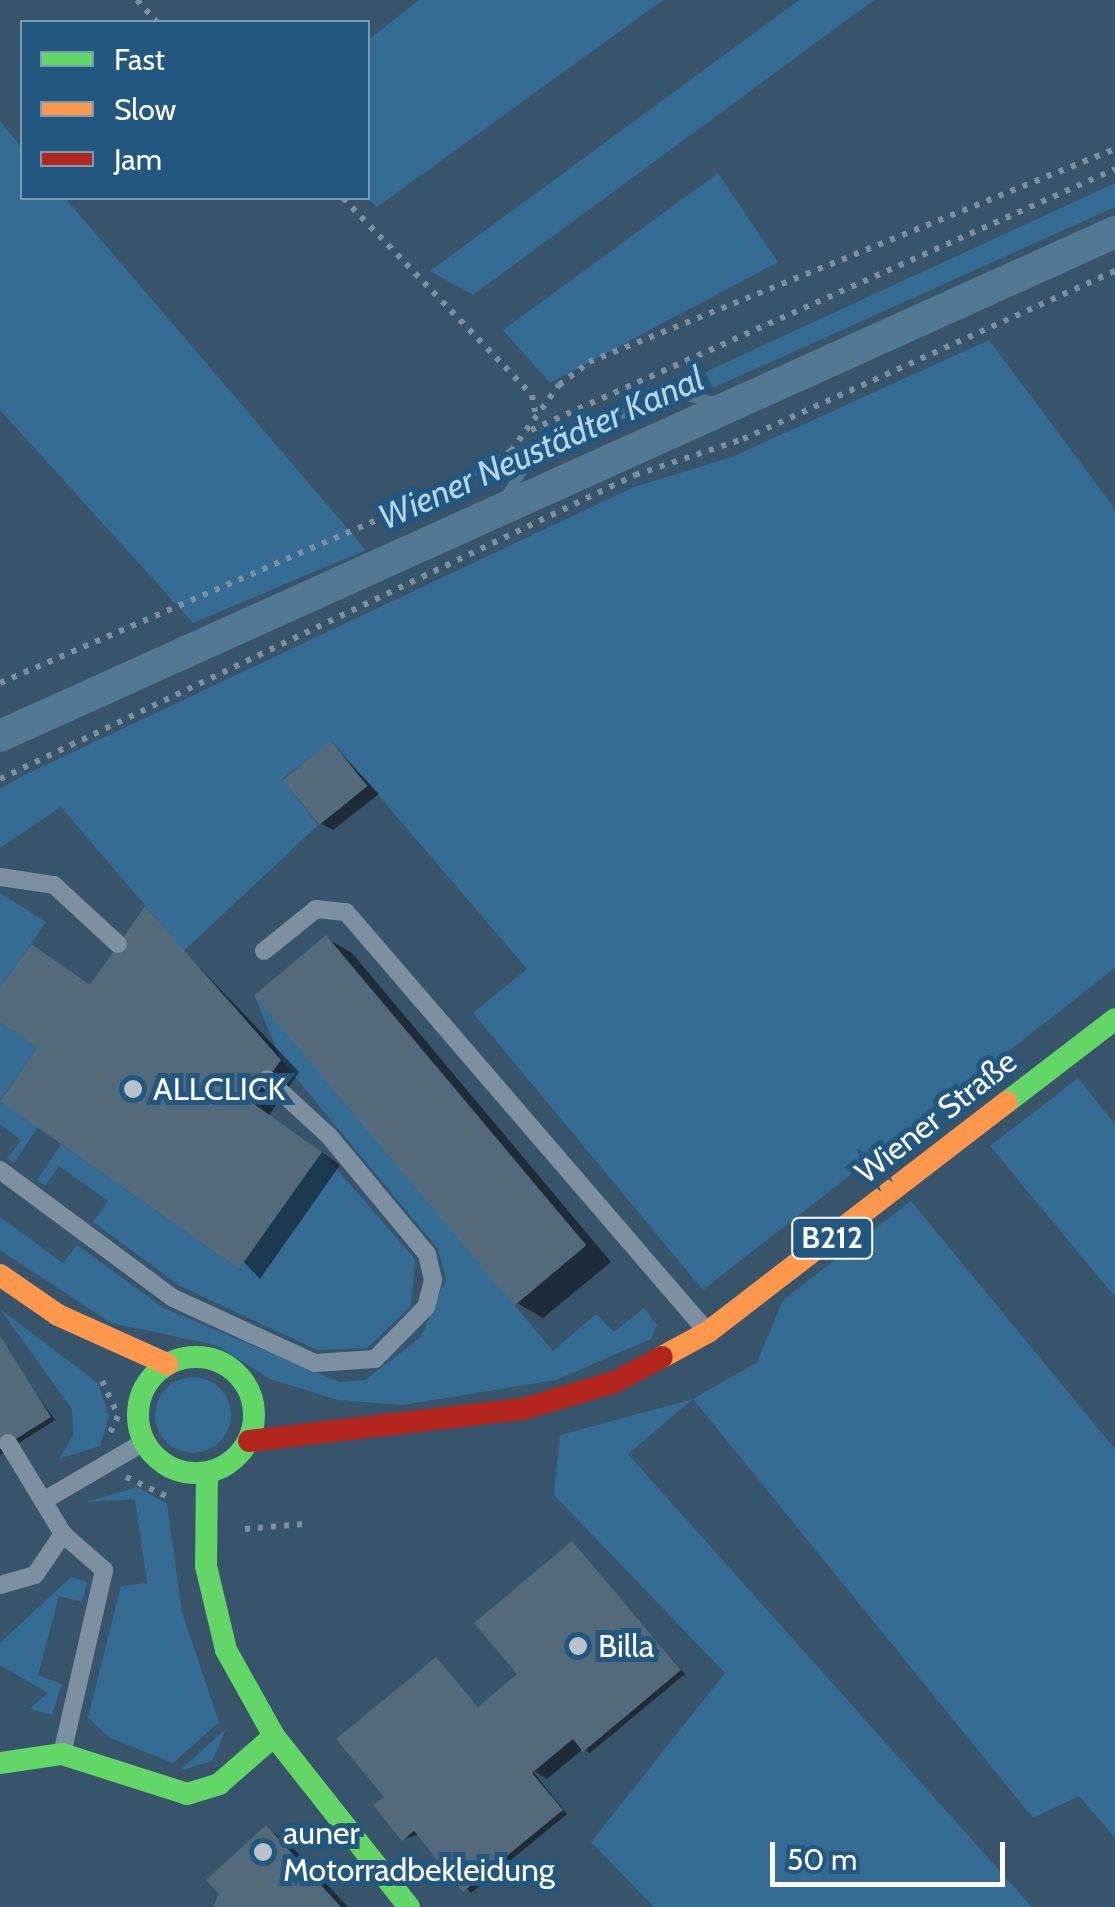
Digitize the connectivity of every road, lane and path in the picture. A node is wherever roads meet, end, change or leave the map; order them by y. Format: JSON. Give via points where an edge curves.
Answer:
{"nodes":[{"id":1,"x":137,"y":0,"type":"edge"},
{"id":2,"x":155,"y":20,"type":"edge"},
{"id":3,"x":1115,"y":149,"type":"edge"},
{"id":4,"x":1115,"y":169,"type":"edge"},
{"id":5,"x":345,"y":200,"type":"edge"},
{"id":6,"x":1115,"y":271,"type":"edge"},
{"id":7,"x":536,"y":413,"type":"junction"},
{"id":8,"x":530,"y":430,"type":"junction"},
{"id":9,"x":0,"y":684,"type":"edge"},
{"id":10,"x":0,"y":779,"type":"edge"},
{"id":11,"x":0,"y":877,"type":"edge"},
{"id":12,"x":118,"y":944,"type":"dead end"},
{"id":13,"x":264,"y":950,"type":"dead end"},
{"id":14,"x":1115,"y":1019,"type":"edge"},
{"id":15,"x":267,"y":1079,"type":"dead end"},
{"id":16,"x":0,"y":1170,"type":"edge"},
{"id":17,"x":0,"y":1275,"type":"edge"},
{"id":18,"x":58,"y":1315,"type":"junction"},
{"id":19,"x":708,"y":1332,"type":"junction"},
{"id":20,"x":168,"y":1364,"type":"junction"},
{"id":21,"x":249,"y":1389,"type":"junction"},
{"id":22,"x":139,"y":1400,"type":"junction"},
{"id":23,"x":357,"y":1427,"type":"junction"},
{"id":24,"x":249,"y":1441,"type":"junction"},
{"id":25,"x":144,"y":1442,"type":"junction"},
{"id":26,"x":8,"y":1444,"type":"dead end"},
{"id":27,"x":207,"y":1473,"type":"junction"},
{"id":28,"x":42,"y":1500,"type":"junction"},
{"id":29,"x":64,"y":1534,"type":"junction"},
{"id":30,"x":0,"y":1585,"type":"edge"},
{"id":31,"x":274,"y":1736,"type":"junction"},
{"id":32,"x":62,"y":1754,"type":"junction"},
{"id":33,"x":0,"y":1763,"type":"edge"},
{"id":34,"x":409,"y":1907,"type":"edge"}],
"edges":[{"from":1,"to":2,"type":"path"},
{"from":3,"to":7,"type":"path","via":[[589,362]]},
{"from":4,"to":8,"type":"path"},
{"from":5,"to":7,"type":"path","via":[[532,395]]},
{"from":6,"to":10,"type":"path","via":[[744,439],[635,475]]},
{"from":7,"to":8,"type":"path"},
{"from":8,"to":9,"type":"path","via":[[452,487]]},
{"from":11,"to":12,"type":"lane","via":[[54,885]]},
{"from":13,"to":19,"type":"lane","via":[[316,908],[346,912]]},
{"from":14,"to":19,"type":"main road","name":"Wiener Straße","number":"B212"},
{"from":15,"to":16,"type":"lane","via":[[330,1136],[427,1254],[434,1280],[426,1307],[375,1359],[315,1363],[172,1298]]},
{"from":17,"to":18,"type":"main road","name":"Wiener Straße","number":"B212"},
{"from":18,"to":20,"type":"main road","name":"Wiener Straße","number":"B212"},
{"from":18,"to":22,"type":"main road","name":"Wiener Straße","number":"B212"},
{"from":19,"to":23,"type":"main road","name":"Wiener Straße","number":"B212","via":[[615,1382],[523,1409]]},
{"from":20,"to":21,"type":"main road","name":"Wiener Straße","number":"B212","via":[[222,1362]]},
{"from":20,"to":22,"type":"main road"},
{"from":21,"to":23,"type":"main road","name":"Wiener Straße","number":"B212"},
{"from":21,"to":24,"type":"main road"},
{"from":22,"to":25,"type":"main road"},
{"from":23,"to":24,"type":"main road","name":"Wiener Straße","number":"B212"},
{"from":24,"to":27,"type":"main road","name":"Wiener Straße","number":"B212"},
{"from":25,"to":27,"type":"main road","via":[[160,1462]]},
{"from":25,"to":28,"type":"lane"},
{"from":26,"to":28,"type":"lane"},
{"from":27,"to":31,"type":"main road","via":[[206,1566],[226,1650]]},
{"from":28,"to":29,"type":"lane"},
{"from":29,"to":30,"type":"lane","via":[[35,1574]]},
{"from":29,"to":32,"type":"lane","via":[[104,1570]]},
{"from":31,"to":32,"type":"main road","via":[[219,1784],[187,1794]]},
{"from":31,"to":34,"type":"main road"},
{"from":32,"to":33,"type":"main road"}]}
